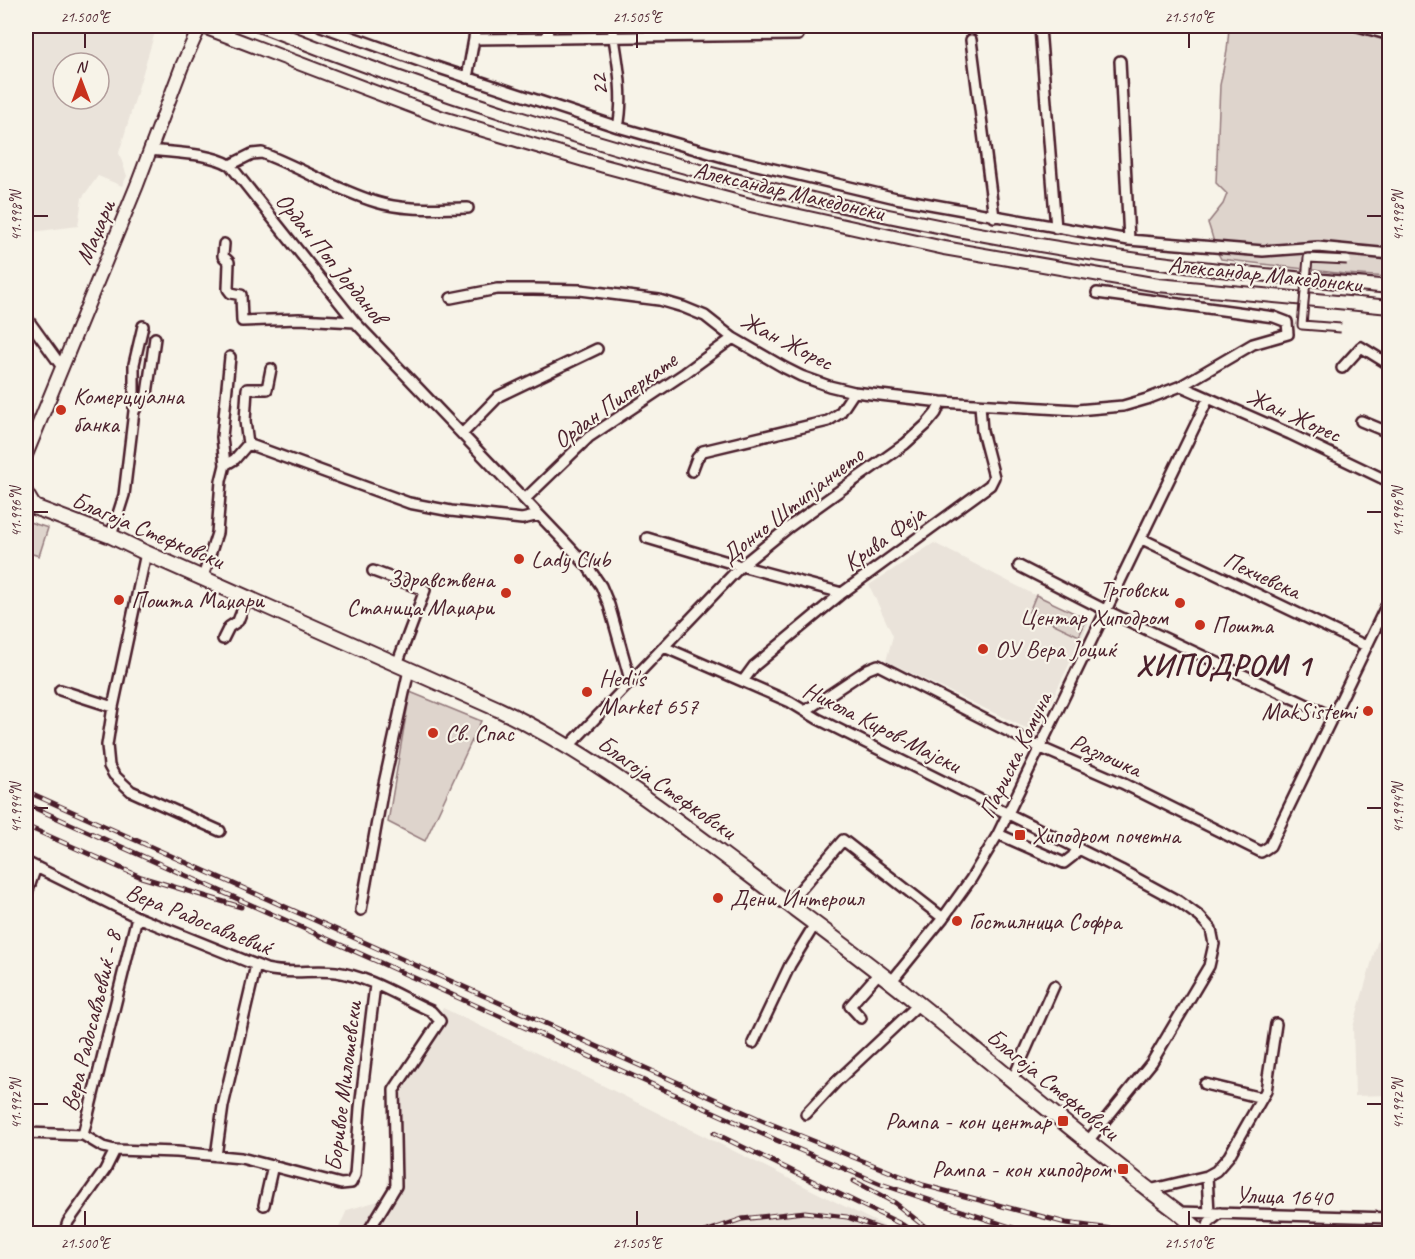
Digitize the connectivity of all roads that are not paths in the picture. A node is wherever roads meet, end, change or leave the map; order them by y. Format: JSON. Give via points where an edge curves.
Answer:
{"nodes":[{"id":1,"x":200,"y":26,"type":"edge"},
{"id":2,"x":261,"y":26,"type":"edge"},
{"id":3,"x":321,"y":26,"type":"edge"},
{"id":4,"x":547,"y":26,"type":"edge"},
{"id":5,"x":612,"y":26,"type":"edge"},
{"id":6,"x":738,"y":26,"type":"edge"},
{"id":7,"x":801,"y":26,"type":"edge"},
{"id":8,"x":1041,"y":26,"type":"edge"},
{"id":9,"x":1358,"y":26,"type":"edge"},
{"id":10,"x":1389,"y":35,"type":"edge"},
{"id":11,"x":739,"y":36,"type":"junction"},
{"id":12,"x":548,"y":38,"type":"junction"},
{"id":13,"x":614,"y":39,"type":"junction"},
{"id":14,"x":970,"y":40,"type":"dead end"},
{"id":15,"x":1120,"y":61,"type":"dead end"},
{"id":16,"x":467,"y":78,"type":"junction"},
{"id":17,"x":618,"y":127,"type":"junction"},
{"id":18,"x":150,"y":150,"type":"junction"},
{"id":19,"x":230,"y":165,"type":"junction"},
{"id":20,"x":468,"y":207,"type":"dead end"},
{"id":21,"x":994,"y":217,"type":"junction"},
{"id":22,"x":1056,"y":228,"type":"junction"},
{"id":23,"x":1129,"y":240,"type":"junction"},
{"id":24,"x":224,"y":244,"type":"dead end"},
{"id":25,"x":1389,"y":254,"type":"edge"},
{"id":26,"x":1347,"y":260,"type":"dead end"},
{"id":27,"x":1389,"y":287,"type":"edge"},
{"id":28,"x":1097,"y":293,"type":"dead end"},
{"id":29,"x":451,"y":298,"type":"dead end"},
{"id":30,"x":1389,"y":307,"type":"edge"},
{"id":31,"x":26,"y":317,"type":"edge"},
{"id":32,"x":356,"y":322,"type":"junction"},
{"id":33,"x":143,"y":326,"type":"dead end"},
{"id":34,"x":1341,"y":328,"type":"dead end"},
{"id":35,"x":155,"y":338,"type":"dead end"},
{"id":36,"x":734,"y":338,"type":"junction"},
{"id":37,"x":597,"y":350,"type":"dead end"},
{"id":38,"x":230,"y":357,"type":"dead end"},
{"id":39,"x":1389,"y":365,"type":"edge"},
{"id":40,"x":62,"y":367,"type":"junction"},
{"id":41,"x":1342,"y":368,"type":"dead end"},
{"id":42,"x":271,"y":369,"type":"dead end"},
{"id":43,"x":1181,"y":386,"type":"junction"},
{"id":44,"x":854,"y":392,"type":"junction"},
{"id":45,"x":1208,"y":399,"type":"junction"},
{"id":46,"x":941,"y":402,"type":"junction"},
{"id":47,"x":980,"y":405,"type":"junction"},
{"id":48,"x":134,"y":411,"type":"junction"},
{"id":49,"x":1361,"y":421,"type":"dead end"},
{"id":50,"x":462,"y":434,"type":"junction"},
{"id":51,"x":1389,"y":434,"type":"edge"},
{"id":52,"x":248,"y":444,"type":"junction"},
{"id":53,"x":26,"y":455,"type":"edge"},
{"id":54,"x":225,"y":465,"type":"junction"},
{"id":55,"x":692,"y":471,"type":"dead end"},
{"id":56,"x":1389,"y":482,"type":"edge"},
{"id":57,"x":26,"y":492,"type":"edge"},
{"id":58,"x":525,"y":499,"type":"junction"},
{"id":59,"x":30,"y":506,"type":"edge"},
{"id":60,"x":539,"y":515,"type":"junction"},
{"id":61,"x":111,"y":536,"type":"junction"},
{"id":62,"x":647,"y":538,"type":"dead end"},
{"id":63,"x":1142,"y":539,"type":"junction"},
{"id":64,"x":146,"y":553,"type":"junction"},
{"id":65,"x":741,"y":566,"type":"junction"},
{"id":66,"x":1019,"y":566,"type":"dead end"},
{"id":67,"x":373,"y":571,"type":"dead end"},
{"id":68,"x":203,"y":577,"type":"junction"},
{"id":69,"x":842,"y":593,"type":"junction"},
{"id":70,"x":1389,"y":597,"type":"edge"},
{"id":71,"x":247,"y":598,"type":"junction"},
{"id":72,"x":1107,"y":611,"type":"junction"},
{"id":73,"x":223,"y":639,"type":"dead end"},
{"id":74,"x":1366,"y":646,"type":"junction"},
{"id":75,"x":664,"y":647,"type":"junction"},
{"id":76,"x":403,"y":667,"type":"junction"},
{"id":77,"x":743,"y":681,"type":"junction"},
{"id":78,"x":631,"y":682,"type":"junction"},
{"id":79,"x":60,"y":690,"type":"dead end"},
{"id":80,"x":113,"y":707,"type":"junction"},
{"id":81,"x":805,"y":711,"type":"junction"},
{"id":82,"x":1333,"y":717,"type":"junction"},
{"id":83,"x":569,"y":746,"type":"junction"},
{"id":84,"x":1039,"y":747,"type":"junction"},
{"id":85,"x":1009,"y":813,"type":"junction"},
{"id":86,"x":220,"y":831,"type":"dead end"},
{"id":87,"x":998,"y":834,"type":"junction"},
{"id":88,"x":1078,"y":848,"type":"junction"},
{"id":89,"x":26,"y":862,"type":"edge"},
{"id":90,"x":36,"y":867,"type":"junction"},
{"id":91,"x":26,"y":896,"type":"edge"},
{"id":92,"x":789,"y":903,"type":"junction"},
{"id":93,"x":361,"y":910,"type":"dead end"},
{"id":94,"x":137,"y":917,"type":"junction"},
{"id":95,"x":943,"y":918,"type":"junction"},
{"id":96,"x":815,"y":924,"type":"junction"},
{"id":97,"x":256,"y":965,"type":"junction"},
{"id":98,"x":885,"y":978,"type":"junction"},
{"id":99,"x":375,"y":985,"type":"junction"},
{"id":100,"x":1054,"y":986,"type":"dead end"},
{"id":101,"x":919,"y":1004,"type":"junction"},
{"id":102,"x":861,"y":1018,"type":"dead end"},
{"id":103,"x":1276,"y":1024,"type":"dead end"},
{"id":104,"x":753,"y":1043,"type":"dead end"},
{"id":105,"x":1012,"y":1081,"type":"junction"},
{"id":106,"x":1205,"y":1084,"type":"dead end"},
{"id":107,"x":1262,"y":1098,"type":"junction"},
{"id":108,"x":806,"y":1114,"type":"dead end"},
{"id":109,"x":26,"y":1133,"type":"edge"},
{"id":110,"x":83,"y":1135,"type":"junction"},
{"id":111,"x":1088,"y":1141,"type":"junction"},
{"id":112,"x":115,"y":1150,"type":"junction"},
{"id":113,"x":216,"y":1156,"type":"junction"},
{"id":114,"x":273,"y":1166,"type":"junction"},
{"id":115,"x":1207,"y":1176,"type":"junction"},
{"id":116,"x":1149,"y":1190,"type":"junction"},
{"id":117,"x":264,"y":1205,"type":"dead end"},
{"id":118,"x":1178,"y":1212,"type":"junction"},
{"id":119,"x":1209,"y":1213,"type":"junction"},
{"id":120,"x":1220,"y":1213,"type":"junction"},
{"id":121,"x":1389,"y":1218,"type":"edge"},
{"id":122,"x":368,"y":1232,"type":"dead end"},
{"id":123,"x":64,"y":1233,"type":"edge"},
{"id":124,"x":1204,"y":1233,"type":"edge"}],
"edges":[{"from":1,"to":18,"type":"street","name":"Маџари"},
{"from":1,"to":30,"type":"street","name":"Александар Македонски","via":[[442,118],[750,206],[944,248],[1158,285]]},
{"from":2,"to":27,"type":"street","name":"Александар Македонски","via":[[542,126],[785,192],[1070,250],[1222,271]]},
{"from":3,"to":16,"type":"street"},
{"from":4,"to":12,"type":"street"},
{"from":5,"to":13,"type":"street","name":"22"},
{"from":6,"to":11,"type":"street"},
{"from":7,"to":11,"type":"street","name":"22","via":[[798,35]]},
{"from":8,"to":22,"type":"street"},
{"from":9,"to":10,"type":"street"},
{"from":11,"to":13,"type":"street","name":"22"},
{"from":12,"to":13,"type":"street","name":"22"},
{"from":12,"to":16,"type":"street","name":"22","via":[[475,34]]},
{"from":13,"to":17,"type":"street","name":"22","via":[[620,92]]},
{"from":14,"to":21,"type":"street"},
{"from":15,"to":23,"type":"street"},
{"from":16,"to":17,"type":"street"},
{"from":17,"to":21,"type":"street","via":[[805,177]]},
{"from":18,"to":19,"type":"street","via":[[223,160]]},
{"from":18,"to":40,"type":"street","name":"Маџари"},
{"from":19,"to":20,"type":"street","via":[[262,153],[376,202],[422,208]]},
{"from":19,"to":32,"type":"street","name":"Ордан Поп Јорданов"},
{"from":21,"to":22,"type":"street"},
{"from":22,"to":23,"type":"street"},
{"from":23,"to":25,"type":"street","via":[[1263,251],[1318,248]]},
{"from":24,"to":32,"type":"street","via":[[223,256],[229,262],[228,289],[241,295],[242,321]]},
{"from":26,"to":34,"type":"street","bridge":true,"via":[[1308,258],[1302,325]]},
{"from":28,"to":43,"type":"street","name":"Жан Жорес","via":[[1287,322],[1287,334],[1253,344]]},
{"from":29,"to":36,"type":"street","name":"Жан Жорес","via":[[497,289],[533,289],[580,290],[659,300],[705,316]]},
{"from":31,"to":40,"type":"street"},
{"from":32,"to":50,"type":"street","name":"Ордан Поп Јорданов"},
{"from":33,"to":48,"type":"street","via":[[134,364]]},
{"from":35,"to":48,"type":"street","via":[[147,394]]},
{"from":36,"to":44,"type":"street","name":"Жан Жорес","via":[[801,376]]},
{"from":36,"to":58,"type":"street","name":"Ордан Пиперкате","via":[[589,437]]},
{"from":37,"to":50,"type":"street","via":[[499,396]]},
{"from":38,"to":54,"type":"street","via":[[222,437]]},
{"from":39,"to":41,"type":"street","via":[[1361,347]]},
{"from":40,"to":53,"type":"street","name":"Маџари"},
{"from":42,"to":52,"type":"street","via":[[267,389],[247,389]]},
{"from":43,"to":45,"type":"street","name":"Жан Жорес"},
{"from":43,"to":47,"type":"street","name":"Жан Жорес","via":[[1123,406],[1077,410]]},
{"from":44,"to":46,"type":"street","name":"Жан Жорес"},
{"from":44,"to":55,"type":"street","via":[[835,418],[703,450]]},
{"from":45,"to":56,"type":"street","name":"Жан Жорес"},
{"from":45,"to":63,"type":"street","name":"Париска Комуна"},
{"from":46,"to":47,"type":"street","name":"Жан Жорес"},
{"from":46,"to":65,"type":"street","name":"Дончо Штипјанчето","via":[[926,425],[905,444],[780,533]]},
{"from":47,"to":69,"type":"street","name":"Крива Феја","via":[[993,481]]},
{"from":48,"to":61,"type":"street","via":[[124,495]]},
{"from":49,"to":51,"type":"street"},
{"from":50,"to":58,"type":"street","name":"Ордан Поп Јорданов"},
{"from":52,"to":54,"type":"street"},
{"from":52,"to":60,"type":"street","via":[[410,503],[522,519]]},
{"from":54,"to":68,"type":"street","via":[[217,533]]},
{"from":57,"to":59,"type":"street"},
{"from":58,"to":60,"type":"street","name":"Ордан Поп Јорданов"},
{"from":59,"to":61,"type":"main road","name":"Благоја Стефковски"},
{"from":60,"to":78,"type":"street","name":"Ордан Поп Јорданов","via":[[601,586]]},
{"from":61,"to":64,"type":"main road","name":"Благоја Стефковски"},
{"from":62,"to":65,"type":"street"},
{"from":63,"to":72,"type":"street","name":"Париска Комуна"},
{"from":63,"to":74,"type":"street","name":"Пехчевска"},
{"from":64,"to":68,"type":"main road","name":"Благоја Стефковски"},
{"from":64,"to":80,"type":"street"},
{"from":65,"to":69,"type":"street"},
{"from":65,"to":75,"type":"street","name":"Дончо Штипјанчето"},
{"from":66,"to":72,"type":"street"},
{"from":67,"to":76,"type":"street","via":[[425,590]]},
{"from":68,"to":71,"type":"main road","name":"Благоја Стефковски"},
{"from":69,"to":77,"type":"street","name":"Крива Феја","via":[[754,666]]},
{"from":70,"to":74,"type":"street"},
{"from":71,"to":73,"type":"street","via":[[238,621],[229,627]]},
{"from":71,"to":76,"type":"main road","name":"Благоја Стефковски"},
{"from":72,"to":82,"type":"street"},
{"from":72,"to":84,"type":"street","name":"Париска Комуна"},
{"from":74,"to":82,"type":"street"},
{"from":75,"to":77,"type":"street","name":"Никола Киров-Мајски"},
{"from":75,"to":78,"type":"street","name":"Дончо Штипјанчето"},
{"from":76,"to":83,"type":"main road","name":"Благоја Стефковски","via":[[516,717]]},
{"from":76,"to":93,"type":"street"},
{"from":77,"to":81,"type":"street","name":"Никола Киров-Мајски"},
{"from":78,"to":83,"type":"street","name":"Дончо Штипјанчето"},
{"from":79,"to":80,"type":"street"},
{"from":80,"to":86,"type":"street","via":[[107,756],[114,775],[131,791]]},
{"from":81,"to":84,"type":"street","name":"Разлошка","via":[[878,665]]},
{"from":81,"to":85,"type":"street","name":"Никола Киров-Мајски"},
{"from":82,"to":84,"type":"street","name":"Разлошка","via":[[1267,850],[1257,851],[1122,783]]},
{"from":83,"to":92,"type":"main road","name":"Благоја Стефковски"},
{"from":84,"to":85,"type":"street","name":"Париска Комуна"},
{"from":85,"to":87,"type":"street","name":"Париска Комуна"},
{"from":85,"to":88,"type":"street","name":"Никола Киров-Мајски"},
{"from":87,"to":88,"type":"street","via":[[1064,863]]},
{"from":87,"to":95,"type":"street","name":"Париска Комуна"},
{"from":88,"to":111,"type":"street","name":"Никола Киров-Мајски","via":[[1178,901],[1211,929],[1214,944],[1209,966],[1152,1062]]},
{"from":89,"to":90,"type":"street","name":"Вера Радосављевиќ"},
{"from":90,"to":91,"type":"street"},
{"from":90,"to":94,"type":"street","name":"Вера Радосављевиќ"},
{"from":92,"to":95,"type":"street","via":[[843,840]]},
{"from":92,"to":96,"type":"main road","name":"Благоја Стефковски"},
{"from":94,"to":97,"type":"street","name":"Вера Радосављевиќ"},
{"from":94,"to":110,"type":"street","name":"Вера Радосављевиќ - 8"},
{"from":95,"to":98,"type":"street","name":"Париска Комуна"},
{"from":96,"to":98,"type":"main road","name":"Благоја Стефковски"},
{"from":96,"to":104,"type":"street","via":[[789,965]]},
{"from":97,"to":99,"type":"street","name":"Вера Радосављевиќ","via":[[278,972],[333,971],[359,976]]},
{"from":97,"to":113,"type":"street","via":[[223,1106]]},
{"from":98,"to":101,"type":"main road","name":"Благоја Стефковски"},
{"from":98,"to":102,"type":"street","name":"Париска Комуна","via":[[850,1006]]},
{"from":99,"to":114,"type":"street","name":"Боривое Милошевски","via":[[354,1179],[341,1184]]},
{"from":99,"to":122,"type":"street","name":"Вера Радосављевиќ","via":[[431,1011],[440,1021],[394,1090],[396,1186]]},
{"from":100,"to":105,"type":"street"},
{"from":101,"to":105,"type":"main road","name":"Благоја Стефковски"},
{"from":101,"to":108,"type":"street"},
{"from":103,"to":107,"type":"street","via":[[1269,1082]]},
{"from":105,"to":111,"type":"main road","name":"Благоја Стефковски"},
{"from":106,"to":107,"type":"street"},
{"from":107,"to":115,"type":"street","via":[[1229,1156]]},
{"from":109,"to":110,"type":"street","name":"Боривое Милошевски"},
{"from":110,"to":112,"type":"street","name":"Боривое Милошевски"},
{"from":111,"to":116,"type":"main road","name":"Благоја Стефковски"},
{"from":112,"to":113,"type":"street","name":"Боривое Милошевски"},
{"from":112,"to":123,"type":"street"},
{"from":113,"to":114,"type":"street","name":"Боривое Милошевски"},
{"from":114,"to":117,"type":"street"},
{"from":115,"to":116,"type":"street"},
{"from":115,"to":119,"type":"street"},
{"from":116,"to":118,"type":"main road","name":"Благоја Стефковски"},
{"from":118,"to":119,"type":"street","name":"Улица 1640"},
{"from":118,"to":124,"type":"main road","name":"Благоја Стефковски"},
{"from":119,"to":120,"type":"street","name":"Улица 1640"},
{"from":120,"to":121,"type":"street","name":"Улица 1640"},
{"from":120,"to":124,"type":"street"}]}
